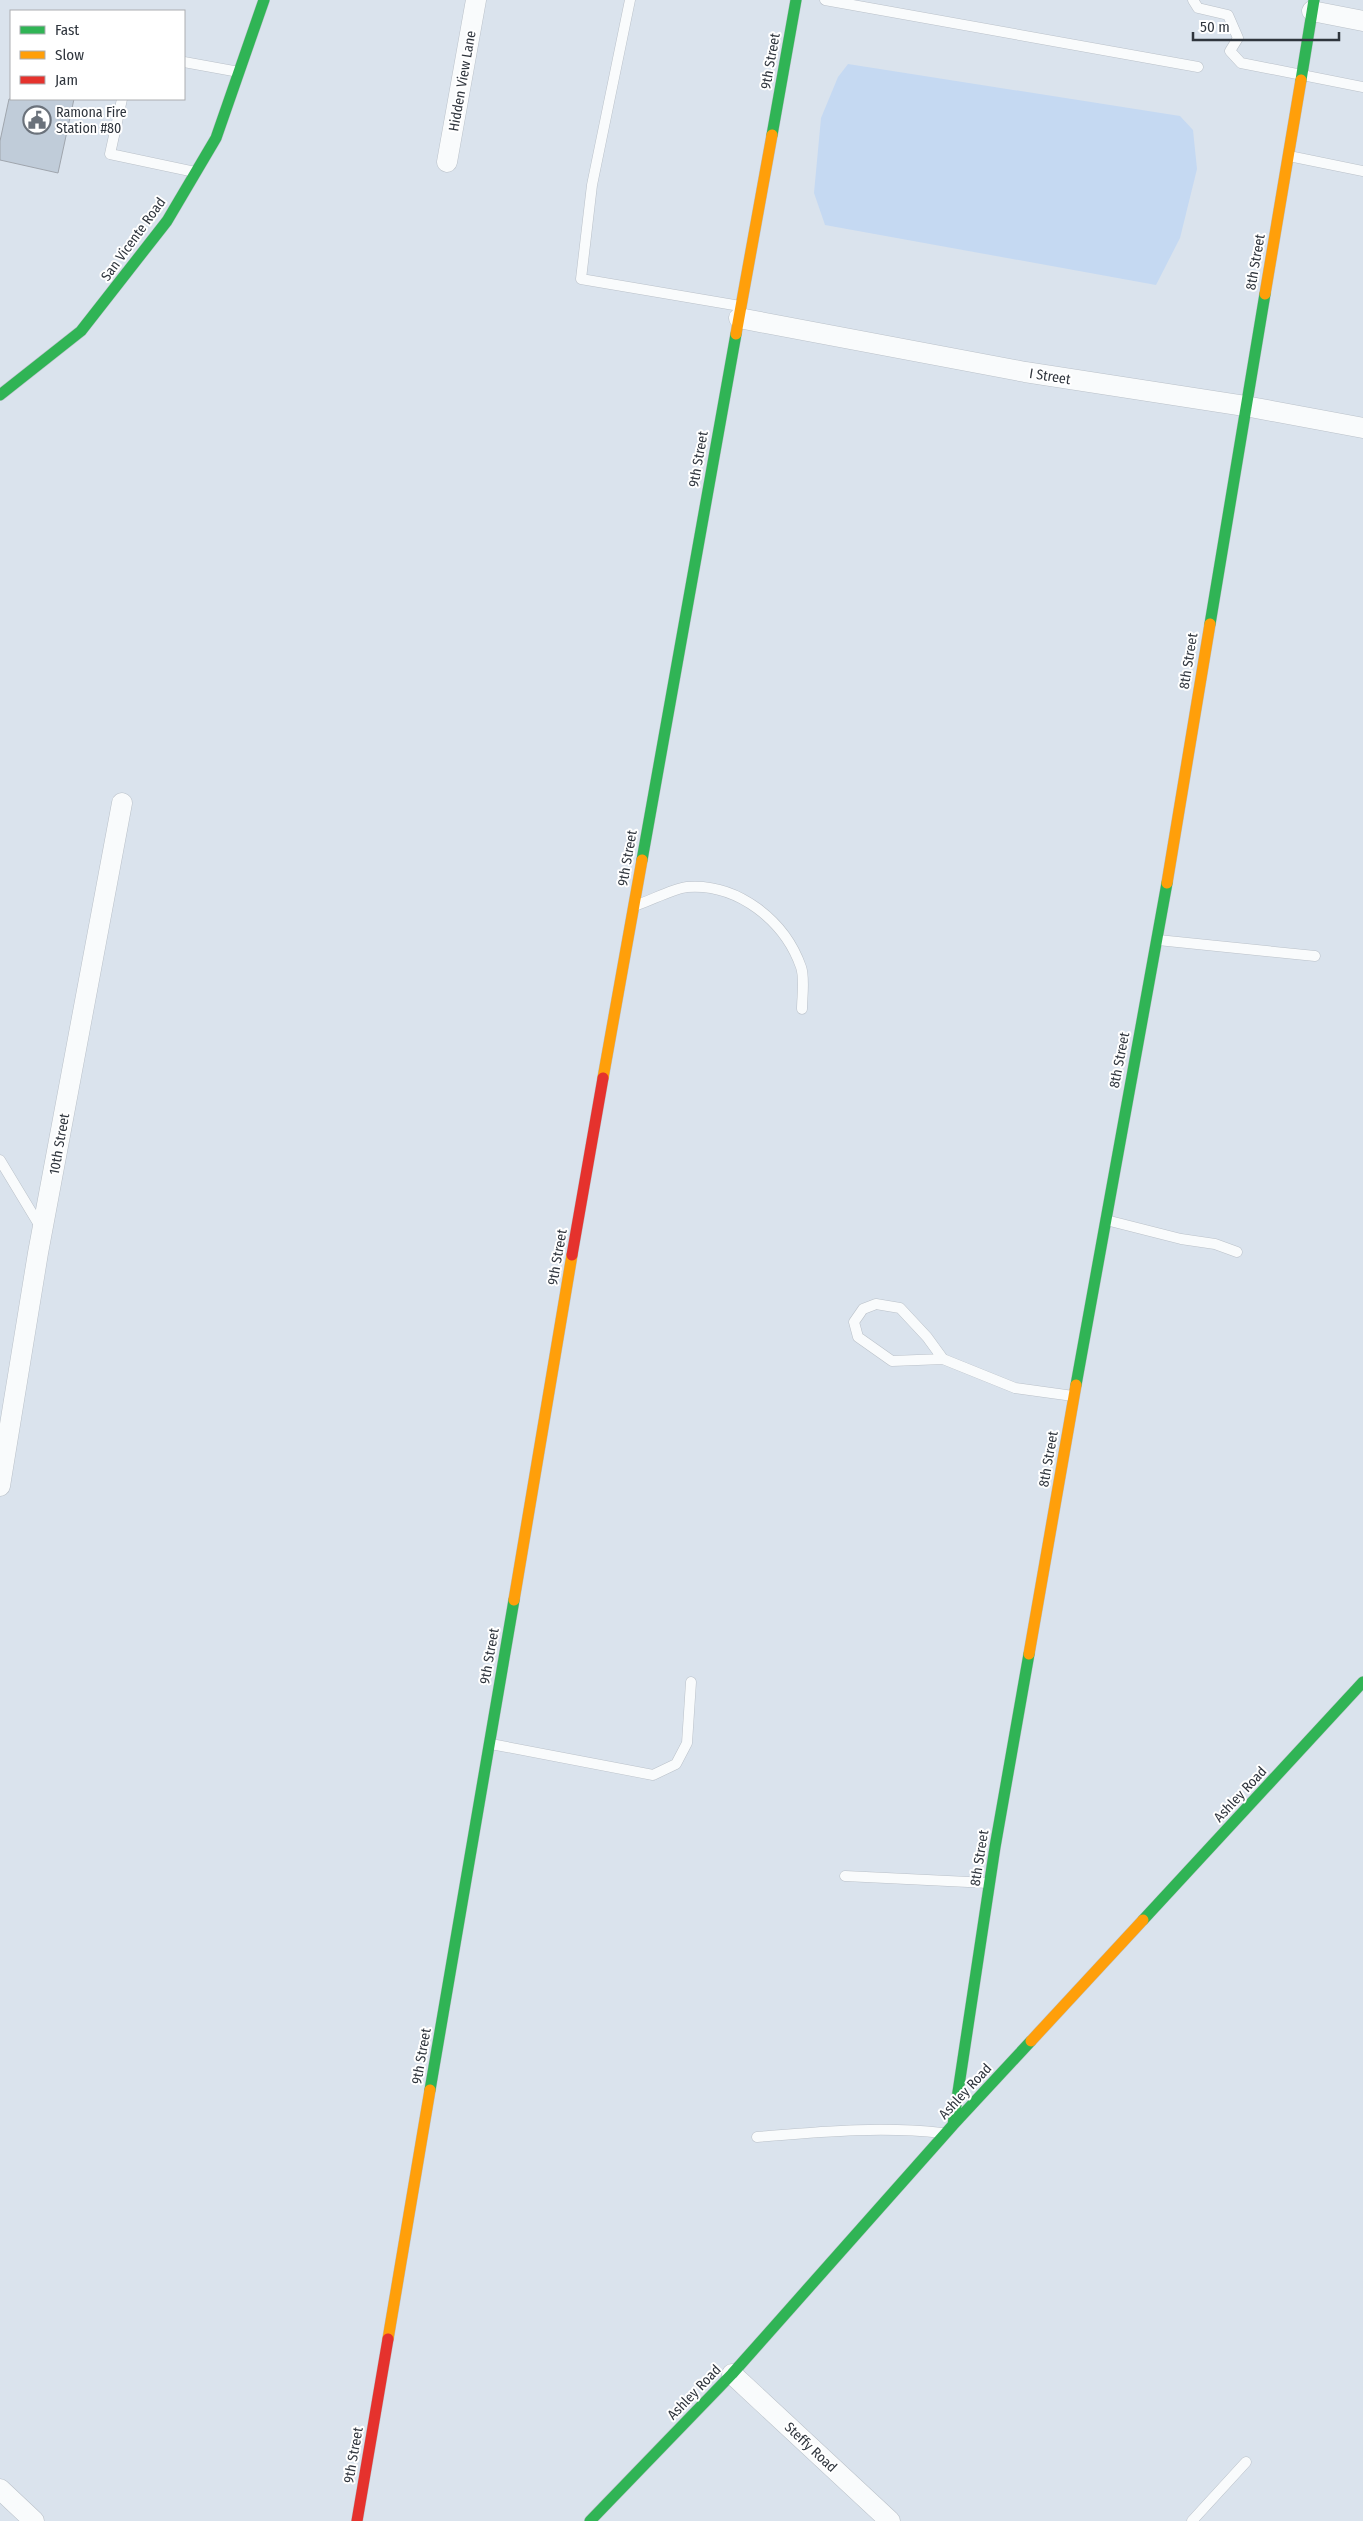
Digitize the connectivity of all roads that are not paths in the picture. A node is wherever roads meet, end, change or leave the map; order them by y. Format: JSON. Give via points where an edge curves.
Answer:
{"nodes":[{"id":1,"x":476,"y":0,"type":"edge"},
{"id":2,"x":630,"y":0,"type":"edge"},
{"id":3,"x":796,"y":0,"type":"edge"},
{"id":4,"x":825,"y":0,"type":"edge"},
{"id":5,"x":1193,"y":0,"type":"edge"},
{"id":6,"x":263,"y":4,"type":"edge"},
{"id":7,"x":1313,"y":6,"type":"edge"},
{"id":8,"x":1363,"y":21,"type":"edge"},
{"id":9,"x":185,"y":62,"type":"edge"},
{"id":10,"x":1198,"y":67,"type":"dead end"},
{"id":11,"x":240,"y":72,"type":"junction"},
{"id":12,"x":1301,"y":75,"type":"junction"},
{"id":13,"x":1363,"y":87,"type":"edge"},
{"id":14,"x":122,"y":100,"type":"edge"},
{"id":15,"x":1288,"y":156,"type":"junction"},
{"id":16,"x":447,"y":162,"type":"dead end"},
{"id":17,"x":1363,"y":171,"type":"edge"},
{"id":18,"x":196,"y":172,"type":"junction"},
{"id":19,"x":740,"y":312,"type":"junction"},
{"id":20,"x":0,"y":395,"type":"edge"},
{"id":21,"x":1245,"y":406,"type":"junction"},
{"id":22,"x":1363,"y":428,"type":"edge"},
{"id":23,"x":122,"y":803,"type":"dead end"},
{"id":24,"x":634,"y":907,"type":"junction"},
{"id":25,"x":1157,"y":940,"type":"junction"},
{"id":26,"x":1315,"y":956,"type":"dead end"},
{"id":27,"x":802,"y":1009,"type":"dead end"},
{"id":28,"x":0,"y":1160,"type":"edge"},
{"id":29,"x":1105,"y":1220,"type":"junction"},
{"id":30,"x":43,"y":1232,"type":"junction"},
{"id":31,"x":1237,"y":1252,"type":"dead end"},
{"id":32,"x":943,"y":1359,"type":"junction"},
{"id":33,"x":1074,"y":1396,"type":"junction"},
{"id":34,"x":0,"y":1486,"type":"edge"},
{"id":35,"x":691,"y":1682,"type":"dead end"},
{"id":36,"x":1363,"y":1682,"type":"edge"},
{"id":37,"x":490,"y":1744,"type":"junction"},
{"id":38,"x":845,"y":1876,"type":"dead end"},
{"id":39,"x":990,"y":1883,"type":"junction"},
{"id":40,"x":949,"y":2130,"type":"junction"},
{"id":41,"x":757,"y":2137,"type":"dead end"},
{"id":42,"x":732,"y":2374,"type":"junction"},
{"id":43,"x":1246,"y":2462,"type":"dead end"},
{"id":44,"x":0,"y":2489,"type":"edge"},
{"id":45,"x":34,"y":2521,"type":"edge"},
{"id":46,"x":357,"y":2521,"type":"edge"},
{"id":47,"x":590,"y":2521,"type":"edge"},
{"id":48,"x":890,"y":2521,"type":"edge"},
{"id":49,"x":1192,"y":2521,"type":"edge"}],
"edges":[{"from":1,"to":16,"type":"street","name":"Hidden View Lane"},
{"from":2,"to":19,"type":"lane","via":[[592,185],[581,279]]},
{"from":3,"to":19,"type":"street","name":"9th Street"},
{"from":4,"to":10,"type":"lane"},
{"from":5,"to":12,"type":"lane","via":[[1198,8],[1228,15],[1238,38],[1230,51],[1240,63]]},
{"from":6,"to":11,"type":"street","name":"San Vicente Road"},
{"from":7,"to":8,"type":"street"},
{"from":7,"to":12,"type":"street","name":"8th Street"},
{"from":9,"to":11,"type":"lane"},
{"from":11,"to":18,"type":"street","name":"San Vicente Road","via":[[216,138]]},
{"from":12,"to":13,"type":"lane"},
{"from":12,"to":15,"type":"street","name":"8th Street"},
{"from":14,"to":18,"type":"lane","via":[[110,154]]},
{"from":15,"to":17,"type":"lane"},
{"from":15,"to":21,"type":"street","name":"8th Street"},
{"from":18,"to":20,"type":"street","name":"San Vicente Road","via":[[167,221],[82,331]]},
{"from":19,"to":21,"type":"street","name":"I Street","via":[[1025,372]]},
{"from":19,"to":24,"type":"street","name":"9th Street"},
{"from":21,"to":22,"type":"street","name":"I Street"},
{"from":21,"to":25,"type":"street","name":"8th Street"},
{"from":23,"to":30,"type":"street","name":"10th Street"},
{"from":24,"to":27,"type":"lane","via":[[686,887],[716,889],[746,900],[772,920],[802,968]]},
{"from":24,"to":37,"type":"street","name":"9th Street"},
{"from":25,"to":26,"type":"lane"},
{"from":25,"to":29,"type":"street","name":"8th Street"},
{"from":28,"to":30,"type":"lane"},
{"from":29,"to":31,"type":"lane","via":[[1215,1244]]},
{"from":29,"to":33,"type":"street","name":"8th Street"},
{"from":30,"to":34,"type":"street","name":"10th Street"},
{"from":32,"to":32,"type":"lane","via":[[927,1336],[900,1308],[876,1304],[863,1309],[854,1322],[858,1337],[892,1361]]},
{"from":32,"to":33,"type":"lane","via":[[1015,1388]]},
{"from":33,"to":39,"type":"street","name":"8th Street"},
{"from":35,"to":37,"type":"lane","via":[[688,1743],[676,1764],[653,1775]]},
{"from":36,"to":40,"type":"street","name":"Ashley Road"},
{"from":37,"to":46,"type":"street","name":"9th Street"},
{"from":38,"to":39,"type":"lane"},
{"from":39,"to":40,"type":"street","name":"8th Street"},
{"from":40,"to":41,"type":"lane","via":[[887,2129]]},
{"from":40,"to":42,"type":"street","name":"Ashley Road"},
{"from":42,"to":47,"type":"street","name":"Ashley Road"},
{"from":42,"to":48,"type":"street","name":"Steffy Road"},
{"from":43,"to":49,"type":"lane"},
{"from":44,"to":45,"type":"street"}]}
